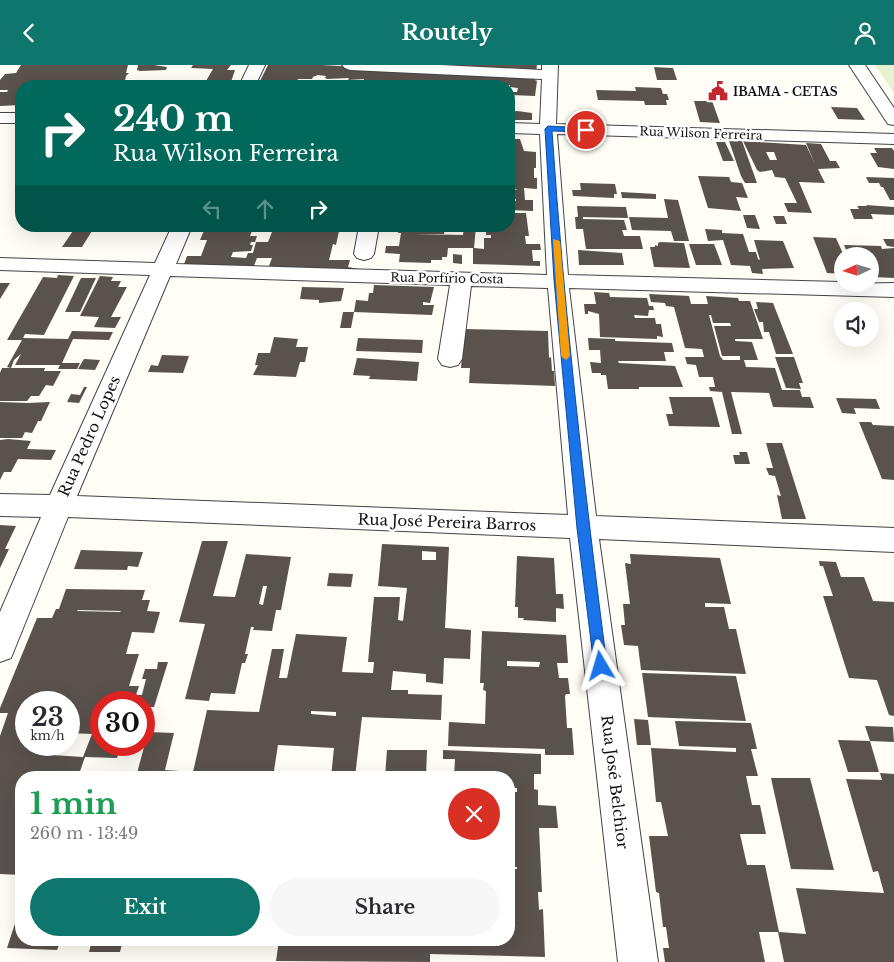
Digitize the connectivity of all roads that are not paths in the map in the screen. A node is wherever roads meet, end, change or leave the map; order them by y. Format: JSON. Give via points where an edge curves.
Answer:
{"nodes":[{"id":1,"x":257,"y":65,"type":"edge"},
{"id":2,"x":350,"y":65,"type":"edge"},
{"id":3,"x":857,"y":65,"type":"edge"},
{"id":4,"x":550,"y":70,"type":"edge"},
{"id":5,"x":250,"y":80,"type":"edge"},
{"id":6,"x":0,"y":118,"type":"edge"},
{"id":7,"x":15,"y":118,"type":"edge"},
{"id":8,"x":894,"y":120,"type":"edge"},
{"id":9,"x":515,"y":127,"type":"edge"},
{"id":10,"x":548,"y":129,"type":"junction"},
{"id":11,"x":894,"y":139,"type":"edge"},
{"id":12,"x":179,"y":232,"type":"edge"},
{"id":13,"x":368,"y":232,"type":"edge"},
{"id":14,"x":364,"y":254,"type":"dead end"},
{"id":15,"x":0,"y":264,"type":"edge"},
{"id":16,"x":162,"y":271,"type":"junction"},
{"id":17,"x":462,"y":278,"type":"junction"},
{"id":18,"x":558,"y":280,"type":"junction"},
{"id":19,"x":894,"y":289,"type":"edge"},
{"id":20,"x":450,"y":359,"type":"dead end"},
{"id":21,"x":0,"y":505,"type":"edge"},
{"id":22,"x":59,"y":505,"type":"junction"},
{"id":23,"x":583,"y":528,"type":"junction"},
{"id":24,"x":894,"y":540,"type":"edge"},
{"id":25,"x":0,"y":648,"type":"edge"},
{"id":26,"x":638,"y":962,"type":"edge"}],
"edges":[{"from":1,"to":5,"type":"street"},
{"from":2,"to":4,"type":"street"},
{"from":3,"to":8,"type":"street"},
{"from":4,"to":10,"type":"street","name":"Rua José Belchior"},
{"from":6,"to":7,"type":"street"},
{"from":9,"to":10,"type":"street","name":"Rua Wilson Ferreira"},
{"from":10,"to":11,"type":"street","name":"Rua Wilson Ferreira"},
{"from":10,"to":18,"type":"street","name":"Rua José Belchior"},
{"from":12,"to":16,"type":"street","name":"Rua Pedro Lopes"},
{"from":13,"to":14,"type":"street"},
{"from":15,"to":16,"type":"street","name":"Rua Porfírio Costa"},
{"from":16,"to":17,"type":"street","name":"Rua Porfírio Costa"},
{"from":16,"to":22,"type":"street","name":"Rua Pedro Lopes"},
{"from":17,"to":18,"type":"street","name":"Rua Porfírio Costa"},
{"from":17,"to":20,"type":"street"},
{"from":18,"to":19,"type":"street","name":"Rua Porfírio Costa"},
{"from":18,"to":23,"type":"street","name":"Rua José Belchior"},
{"from":21,"to":22,"type":"street","name":"Rua José Pereira Barros"},
{"from":22,"to":23,"type":"street","name":"Rua José Pereira Barros"},
{"from":22,"to":25,"type":"street","name":"Rua Pedro Lopes"},
{"from":23,"to":24,"type":"street","name":"Rua José Pereira Barros"},
{"from":23,"to":26,"type":"street","name":"Rua José Belchior"}]}
